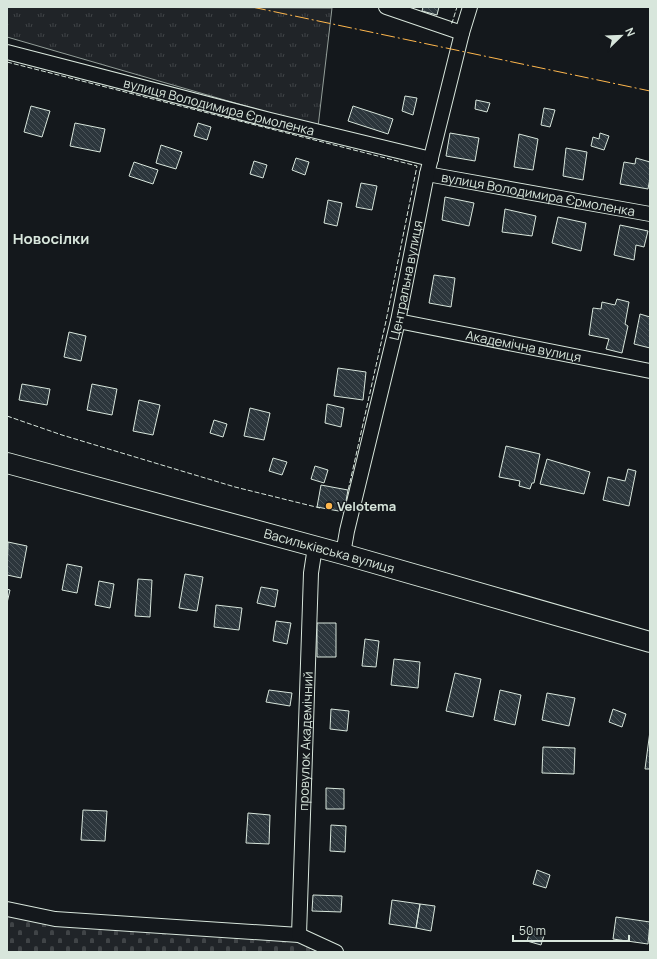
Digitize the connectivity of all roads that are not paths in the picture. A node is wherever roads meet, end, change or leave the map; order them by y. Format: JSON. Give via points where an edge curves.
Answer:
{"nodes":[{"id":1,"x":386,"y":7,"type":"edge"},
{"id":2,"x":470,"y":7,"type":"edge"},
{"id":3,"x":462,"y":33,"type":"junction"},
{"id":4,"x":7,"y":52,"type":"edge"},
{"id":5,"x":431,"y":159,"type":"junction"},
{"id":6,"x":427,"y":174,"type":"junction"},
{"id":7,"x":650,"y":214,"type":"edge"},
{"id":8,"x":398,"y":321,"type":"junction"},
{"id":9,"x":650,"y":371,"type":"edge"},
{"id":10,"x":7,"y":463,"type":"edge"},
{"id":11,"x":315,"y":547,"type":"junction"},
{"id":12,"x":343,"y":554,"type":"junction"},
{"id":13,"x":650,"y":642,"type":"edge"},
{"id":14,"x":7,"y":909,"type":"edge"},
{"id":15,"x":299,"y":935,"type":"junction"},
{"id":16,"x":336,"y":952,"type":"edge"}],
"edges":[{"from":1,"to":3,"type":"street"},
{"from":2,"to":3,"type":"street","name":"Центральна вулиця"},
{"from":3,"to":5,"type":"street","name":"Центральна вулиця"},
{"from":4,"to":5,"type":"street","name":"вулиця Володимира Єрмоленка"},
{"from":5,"to":6,"type":"street","name":"Центральна вулиця"},
{"from":6,"to":7,"type":"street","name":"вулиця Володимира Єрмоленка"},
{"from":6,"to":8,"type":"street","name":"Центральна вулиця"},
{"from":8,"to":9,"type":"street","name":"Академічна вулиця"},
{"from":8,"to":12,"type":"street","name":"Центральна вулиця"},
{"from":10,"to":11,"type":"street","name":"Васильківська вулиця"},
{"from":11,"to":12,"type":"street","name":"Васильківська вулиця"},
{"from":11,"to":15,"type":"street","name":"провулок Академічний","via":[[311,573]]},
{"from":12,"to":13,"type":"street","name":"Васильківська вулиця"},
{"from":14,"to":15,"type":"street","via":[[55,919]]},
{"from":15,"to":16,"type":"street"}]}
